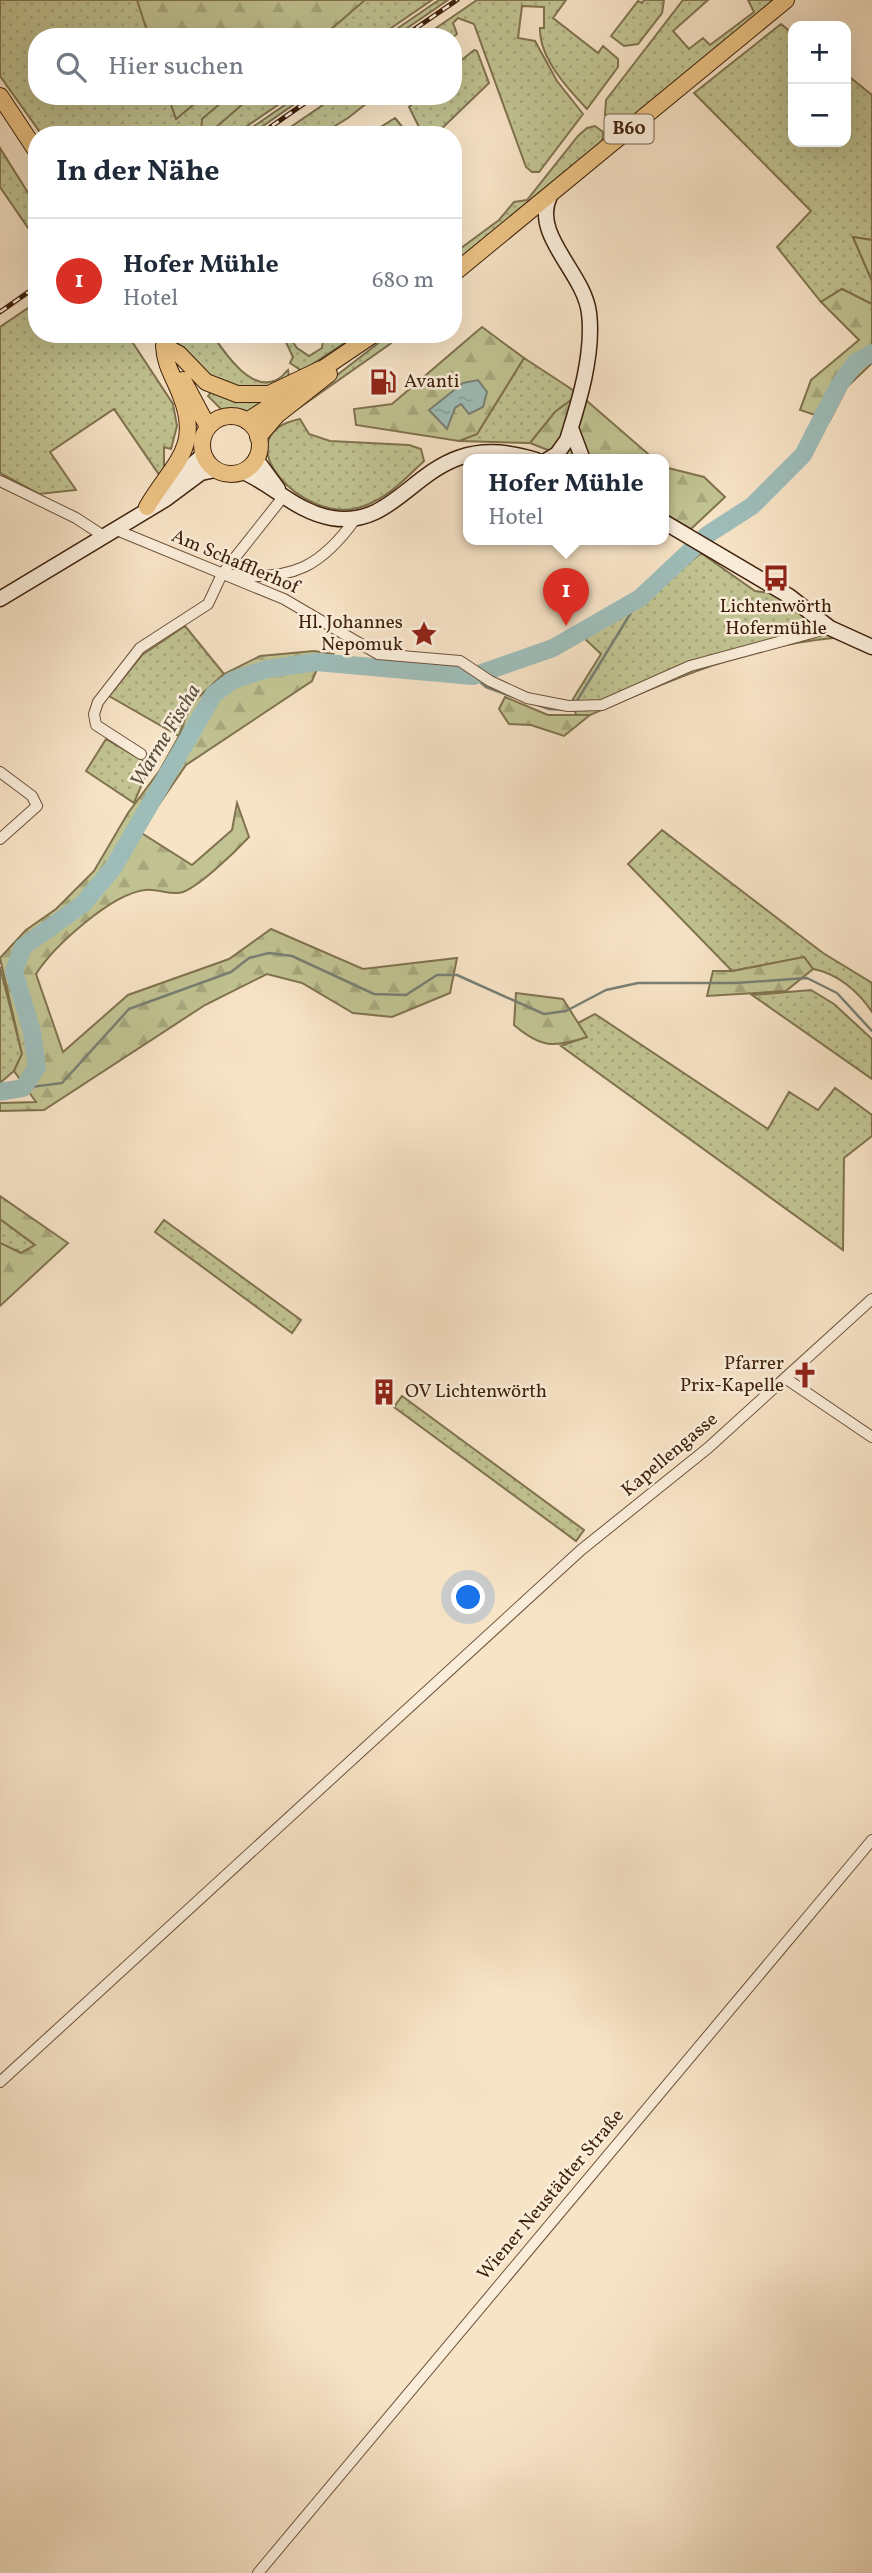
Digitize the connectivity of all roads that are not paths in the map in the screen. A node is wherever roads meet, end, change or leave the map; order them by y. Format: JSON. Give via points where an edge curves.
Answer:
{"nodes":[{"id":1,"x":786,"y":0,"type":"edge"},
{"id":2,"x":0,"y":96,"type":"edge"},
{"id":3,"x":28,"y":138,"type":"edge"},
{"id":4,"x":550,"y":196,"type":"junction"},
{"id":5,"x":507,"y":230,"type":"junction"},
{"id":6,"x":548,"y":232,"type":"junction"},
{"id":7,"x":462,"y":267,"type":"edge"},
{"id":8,"x":161,"y":343,"type":"edge"},
{"id":9,"x":162,"y":343,"type":"edge"},
{"id":10,"x":164,"y":343,"type":"edge"},
{"id":11,"x":362,"y":343,"type":"edge"},
{"id":12,"x":348,"y":354,"type":"junction"},
{"id":13,"x":320,"y":369,"type":"junction"},
{"id":14,"x":247,"y":421,"type":"junction"},
{"id":15,"x":215,"y":422,"type":"junction"},
{"id":16,"x":571,"y":428,"type":"junction"},
{"id":17,"x":258,"y":437,"type":"junction"},
{"id":18,"x":474,"y":454,"type":"edge"},
{"id":19,"x":508,"y":454,"type":"edge"},
{"id":20,"x":554,"y":454,"type":"edge"},
{"id":21,"x":581,"y":454,"type":"edge"},
{"id":22,"x":203,"y":455,"type":"junction"},
{"id":23,"x":463,"y":455,"type":"edge"},
{"id":24,"x":256,"y":459,"type":"junction"},
{"id":25,"x":215,"y":470,"type":"junction"},
{"id":26,"x":243,"y":471,"type":"junction"},
{"id":27,"x":0,"y":481,"type":"edge"},
{"id":28,"x":283,"y":496,"type":"junction"},
{"id":29,"x":147,"y":507,"type":"junction"},
{"id":30,"x":356,"y":518,"type":"junction"},
{"id":31,"x":669,"y":525,"type":"edge"},
{"id":32,"x":107,"y":531,"type":"junction"},
{"id":33,"x":222,"y":574,"type":"junction"},
{"id":34,"x":0,"y":599,"type":"edge"},
{"id":35,"x":830,"y":628,"type":"junction"},
{"id":36,"x":872,"y":647,"type":"edge"},
{"id":37,"x":141,"y":754,"type":"dead end"},
{"id":38,"x":0,"y":772,"type":"edge"},
{"id":39,"x":0,"y":839,"type":"edge"},
{"id":40,"x":872,"y":1299,"type":"edge"},
{"id":41,"x":785,"y":1378,"type":"junction"},
{"id":42,"x":872,"y":1437,"type":"edge"},
{"id":43,"x":872,"y":1840,"type":"edge"},
{"id":44,"x":0,"y":2082,"type":"edge"},
{"id":45,"x":258,"y":2573,"type":"edge"}],
"edges":[{"from":1,"to":4,"type":"main road","number":"B60"},
{"from":2,"to":3,"type":"main road"},
{"from":4,"to":5,"type":"main road","number":"B60"},
{"from":4,"to":6,"type":"main road","via":[[544,209]]},
{"from":5,"to":6,"type":"main road","via":[[531,224]]},
{"from":5,"to":7,"type":"main road","number":"B60"},
{"from":6,"to":16,"type":"main road","via":[[576,276],[589,312],[589,346]]},
{"from":8,"to":29,"type":"main road","via":[[165,365],[187,411],[189,435],[174,470]]},
{"from":9,"to":15,"type":"main road"},
{"from":10,"to":13,"type":"main road","via":[[206,382],[237,394],[268,394]]},
{"from":11,"to":12,"type":"main road"},
{"from":12,"to":13,"type":"main road"},
{"from":12,"to":17,"type":"main road","via":[[267,423]]},
{"from":13,"to":14,"type":"main road"},
{"from":14,"to":15,"type":"main road","via":[[240,417]]},
{"from":14,"to":17,"type":"main road"},
{"from":15,"to":22,"type":"main road","via":[[202,440]]},
{"from":16,"to":20,"type":"main road"},
{"from":16,"to":21,"type":"main road"},
{"from":17,"to":24,"type":"main road"},
{"from":18,"to":19,"type":"main road"},
{"from":22,"to":25,"type":"main road"},
{"from":22,"to":29,"type":"main road"},
{"from":23,"to":30,"type":"main road","via":[[442,463],[385,506]]},
{"from":24,"to":26,"type":"main road"},
{"from":24,"to":28,"type":"main road"},
{"from":25,"to":26,"type":"main road"},
{"from":25,"to":29,"type":"main road","via":[[201,473]]},
{"from":26,"to":28,"type":"main road"},
{"from":27,"to":32,"type":"street","name":"Am Schafflerhof","via":[[88,526]]},
{"from":28,"to":30,"type":"main road","via":[[314,514]]},
{"from":28,"to":33,"type":"street"},
{"from":29,"to":32,"type":"main road"},
{"from":30,"to":33,"type":"street","via":[[327,555],[304,567],[274,575]]},
{"from":31,"to":35,"type":"main road","via":[[789,596]]},
{"from":32,"to":33,"type":"street","name":"Am Schafflerhof"},
{"from":32,"to":34,"type":"main road"},
{"from":33,"to":35,"type":"street","name":"Am Schafflerhof","via":[[284,599],[378,653],[460,661],[527,698],[573,706],[602,705],[690,666]]},
{"from":33,"to":37,"type":"street","via":[[208,604],[140,648],[98,702],[96,725]]},
{"from":35,"to":36,"type":"main road"},
{"from":38,"to":39,"type":"street","via":[[32,796],[37,806]]},
{"from":40,"to":41,"type":"street","name":"Kapellengasse"},
{"from":41,"to":42,"type":"street"},
{"from":41,"to":44,"type":"street","name":"Kapellengasse","via":[[708,1448],[581,1550]]},
{"from":43,"to":45,"type":"street","name":"Wiener Neustädter Straße"}]}
